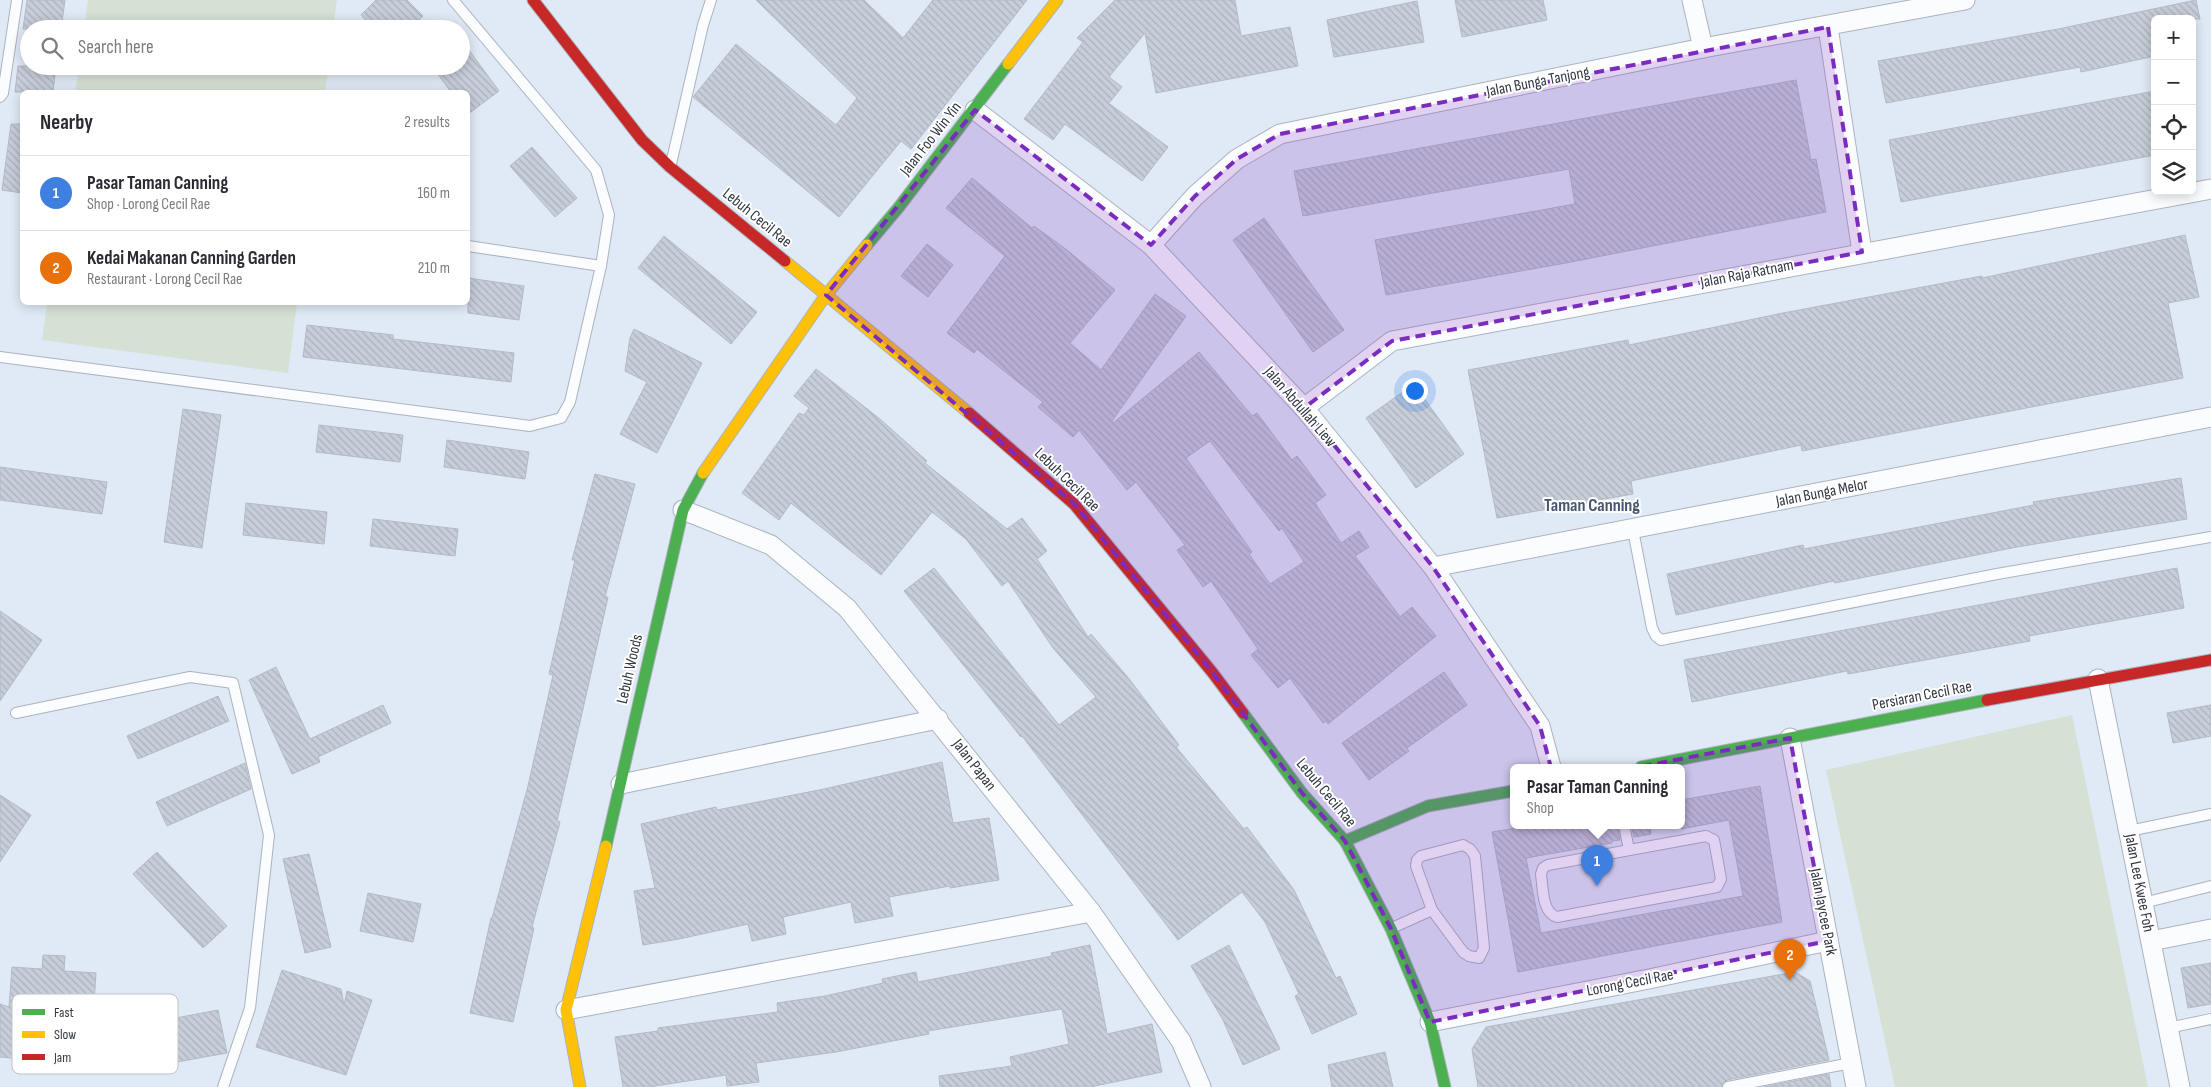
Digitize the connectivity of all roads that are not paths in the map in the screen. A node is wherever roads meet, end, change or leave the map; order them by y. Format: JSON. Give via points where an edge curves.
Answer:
{"nodes":[{"id":1,"x":16,"y":0,"type":"edge"},
{"id":2,"x":453,"y":0,"type":"edge"},
{"id":3,"x":534,"y":0,"type":"edge"},
{"id":4,"x":711,"y":0,"type":"edge"},
{"id":5,"x":1057,"y":0,"type":"edge"},
{"id":6,"x":1692,"y":0,"type":"edge"},
{"id":7,"x":1966,"y":0,"type":"edge"},
{"id":8,"x":470,"y":20,"type":"edge"},
{"id":9,"x":470,"y":20,"type":"edge"},
{"id":10,"x":1828,"y":26,"type":"junction"},
{"id":11,"x":1704,"y":48,"type":"junction"},
{"id":12,"x":0,"y":97,"type":"edge"},
{"id":13,"x":975,"y":110,"type":"junction"},
{"id":14,"x":670,"y":167,"type":"junction"},
{"id":15,"x":2211,"y":189,"type":"edge"},
{"id":16,"x":1151,"y":245,"type":"junction"},
{"id":17,"x":470,"y":246,"type":"edge"},
{"id":18,"x":1862,"y":252,"type":"junction"},
{"id":19,"x":601,"y":266,"type":"junction"},
{"id":20,"x":826,"y":295,"type":"junction"},
{"id":21,"x":0,"y":357,"type":"edge"},
{"id":22,"x":1304,"y":408,"type":"junction"},
{"id":23,"x":2211,"y":418,"type":"edge"},
{"id":24,"x":683,"y":510,"type":"junction"},
{"id":25,"x":1633,"y":530,"type":"junction"},
{"id":26,"x":2211,"y":537,"type":"edge"},
{"id":27,"x":1433,"y":567,"type":"junction"},
{"id":28,"x":2211,"y":660,"type":"edge"},
{"id":29,"x":2098,"y":679,"type":"junction"},
{"id":30,"x":16,"y":713,"type":"dead end"},
{"id":31,"x":938,"y":719,"type":"junction"},
{"id":32,"x":1790,"y":738,"type":"junction"},
{"id":33,"x":1550,"y":764,"type":"edge"},
{"id":34,"x":1656,"y":764,"type":"edge"},
{"id":35,"x":620,"y":784,"type":"junction"},
{"id":36,"x":1510,"y":792,"type":"edge"},
{"id":37,"x":2211,"y":814,"type":"edge"},
{"id":38,"x":1625,"y":829,"type":"edge"},
{"id":39,"x":2129,"y":831,"type":"junction"},
{"id":40,"x":1345,"y":841,"type":"junction"},
{"id":41,"x":1629,"y":850,"type":"junction"},
{"id":42,"x":2211,"y":886,"type":"edge"},
{"id":43,"x":2143,"y":903,"type":"junction"},
{"id":44,"x":1432,"y":910,"type":"junction"},
{"id":45,"x":1091,"y":912,"type":"junction"},
{"id":46,"x":1391,"y":929,"type":"junction"},
{"id":47,"x":2211,"y":929,"type":"edge"},
{"id":48,"x":1828,"y":941,"type":"junction"},
{"id":49,"x":2151,"y":941,"type":"junction"},
{"id":50,"x":566,"y":1010,"type":"junction"},
{"id":51,"x":2211,"y":1020,"type":"edge"},
{"id":52,"x":1430,"y":1022,"type":"junction"},
{"id":53,"x":2168,"y":1028,"type":"junction"},
{"id":54,"x":1851,"y":1063,"type":"junction"},
{"id":55,"x":223,"y":1087,"type":"edge"},
{"id":56,"x":580,"y":1087,"type":"edge"},
{"id":57,"x":1201,"y":1087,"type":"edge"},
{"id":58,"x":1445,"y":1087,"type":"edge"},
{"id":59,"x":1728,"y":1087,"type":"edge"},
{"id":60,"x":1856,"y":1087,"type":"edge"},
{"id":61,"x":2180,"y":1087,"type":"edge"}],
"edges":[{"from":1,"to":12,"type":"lane"},
{"from":2,"to":9,"type":"lane"},
{"from":3,"to":14,"type":"street","name":"Lebuh Cecil Rae","via":[[642,140]]},
{"from":4,"to":14,"type":"lane"},
{"from":5,"to":13,"type":"street","name":"Jalan Foo Win Yin"},
{"from":6,"to":11,"type":"street"},
{"from":7,"to":10,"type":"street","name":"Jalan Bunga Tanjong"},
{"from":8,"to":19,"type":"lane","via":[[596,170],[609,216]]},
{"from":10,"to":11,"type":"street","name":"Jalan Bunga Tanjong"},
{"from":10,"to":18,"type":"street"},
{"from":11,"to":16,"type":"street","name":"Jalan Bunga Tanjong","via":[[1280,134],[1237,158],[1195,196]]},
{"from":13,"to":16,"type":"street","name":"Jalan Abdullah Liew"},
{"from":13,"to":20,"type":"street","name":"Jalan Foo Win Yin"},
{"from":14,"to":20,"type":"street","name":"Lebuh Cecil Rae"},
{"from":15,"to":18,"type":"street","name":"Jalan Raja Ratnam"},
{"from":16,"to":22,"type":"street","name":"Jalan Abdullah Liew"},
{"from":17,"to":19,"type":"lane"},
{"from":18,"to":22,"type":"street","name":"Jalan Raja Ratnam","via":[[1392,341]]},
{"from":19,"to":21,"type":"lane","via":[[570,402],[561,418],[530,426]]},
{"from":20,"to":24,"type":"street","name":"Lebuh Woods","via":[[710,462]]},
{"from":20,"to":40,"type":"street","name":"Lebuh Cecil Rae","via":[[1074,504],[1212,672],[1302,793]]},
{"from":22,"to":27,"type":"street","name":"Jalan Abdullah Liew"},
{"from":23,"to":25,"type":"street","name":"Jalan Bunga Melor"},
{"from":24,"to":31,"type":"street","name":"Jalan Papan","via":[[771,545],[847,608]]},
{"from":24,"to":35,"type":"street","name":"Lebuh Woods"},
{"from":25,"to":26,"type":"lane","via":[[1652,628],[1661,640],[1997,574]]},
{"from":25,"to":27,"type":"street","name":"Jalan Bunga Melor"},
{"from":27,"to":33,"type":"street","name":"Jalan Abdullah Liew","via":[[1540,726]]},
{"from":28,"to":29,"type":"street","name":"Persiaran Cecil Rae"},
{"from":29,"to":32,"type":"street","name":"Persiaran Cecil Rae"},
{"from":29,"to":39,"type":"street","name":"Jalan Lee Kwee Foh"},
{"from":30,"to":55,"type":"lane","via":[[190,677],[233,683],[269,835],[250,1008]]},
{"from":31,"to":35,"type":"street"},
{"from":31,"to":45,"type":"street","name":"Jalan Papan"},
{"from":32,"to":34,"type":"street","name":"Persiaran Cecil Rae"},
{"from":32,"to":48,"type":"street","name":"Jalan Jaycee Park"},
{"from":35,"to":50,"type":"street","name":"Lebuh Woods"},
{"from":36,"to":40,"type":"street","via":[[1428,806]]},
{"from":37,"to":39,"type":"lane"},
{"from":38,"to":41,"type":"lane"},
{"from":39,"to":43,"type":"street","name":"Jalan Lee Kwee Foh"},
{"from":40,"to":46,"type":"street","name":"Lebuh Cecil Rae"},
{"from":41,"to":41,"type":"lane","via":[[1711,837],[1719,884],[1717,887],[1558,917],[1547,910],[1542,868],[1548,864]]},
{"from":42,"to":43,"type":"lane"},
{"from":43,"to":49,"type":"street","name":"Jalan Lee Kwee Foh"},
{"from":44,"to":44,"type":"lane","via":[[1416,866],[1417,860],[1421,856],[1463,845],[1475,856],[1484,948],[1479,958],[1463,952]]},
{"from":44,"to":46,"type":"lane"},
{"from":45,"to":50,"type":"street"},
{"from":45,"to":57,"type":"street","name":"Jalan Papan","via":[[1181,1041]]},
{"from":46,"to":52,"type":"street","name":"Lebuh Cecil Rae"},
{"from":47,"to":49,"type":"street"},
{"from":48,"to":52,"type":"street","name":"Lorong Cecil Rae"},
{"from":48,"to":54,"type":"street","name":"Jalan Jaycee Park"},
{"from":49,"to":53,"type":"street","name":"Jalan Lee Kwee Foh"},
{"from":50,"to":56,"type":"street","name":"Lebuh Woods"},
{"from":51,"to":53,"type":"lane"},
{"from":52,"to":58,"type":"street","name":"Lebuh Cecil Rae"},
{"from":53,"to":61,"type":"street","name":"Jalan Lee Kwee Foh"},
{"from":54,"to":59,"type":"lane"},
{"from":54,"to":60,"type":"street","name":"Jalan Jaycee Park"}]}
